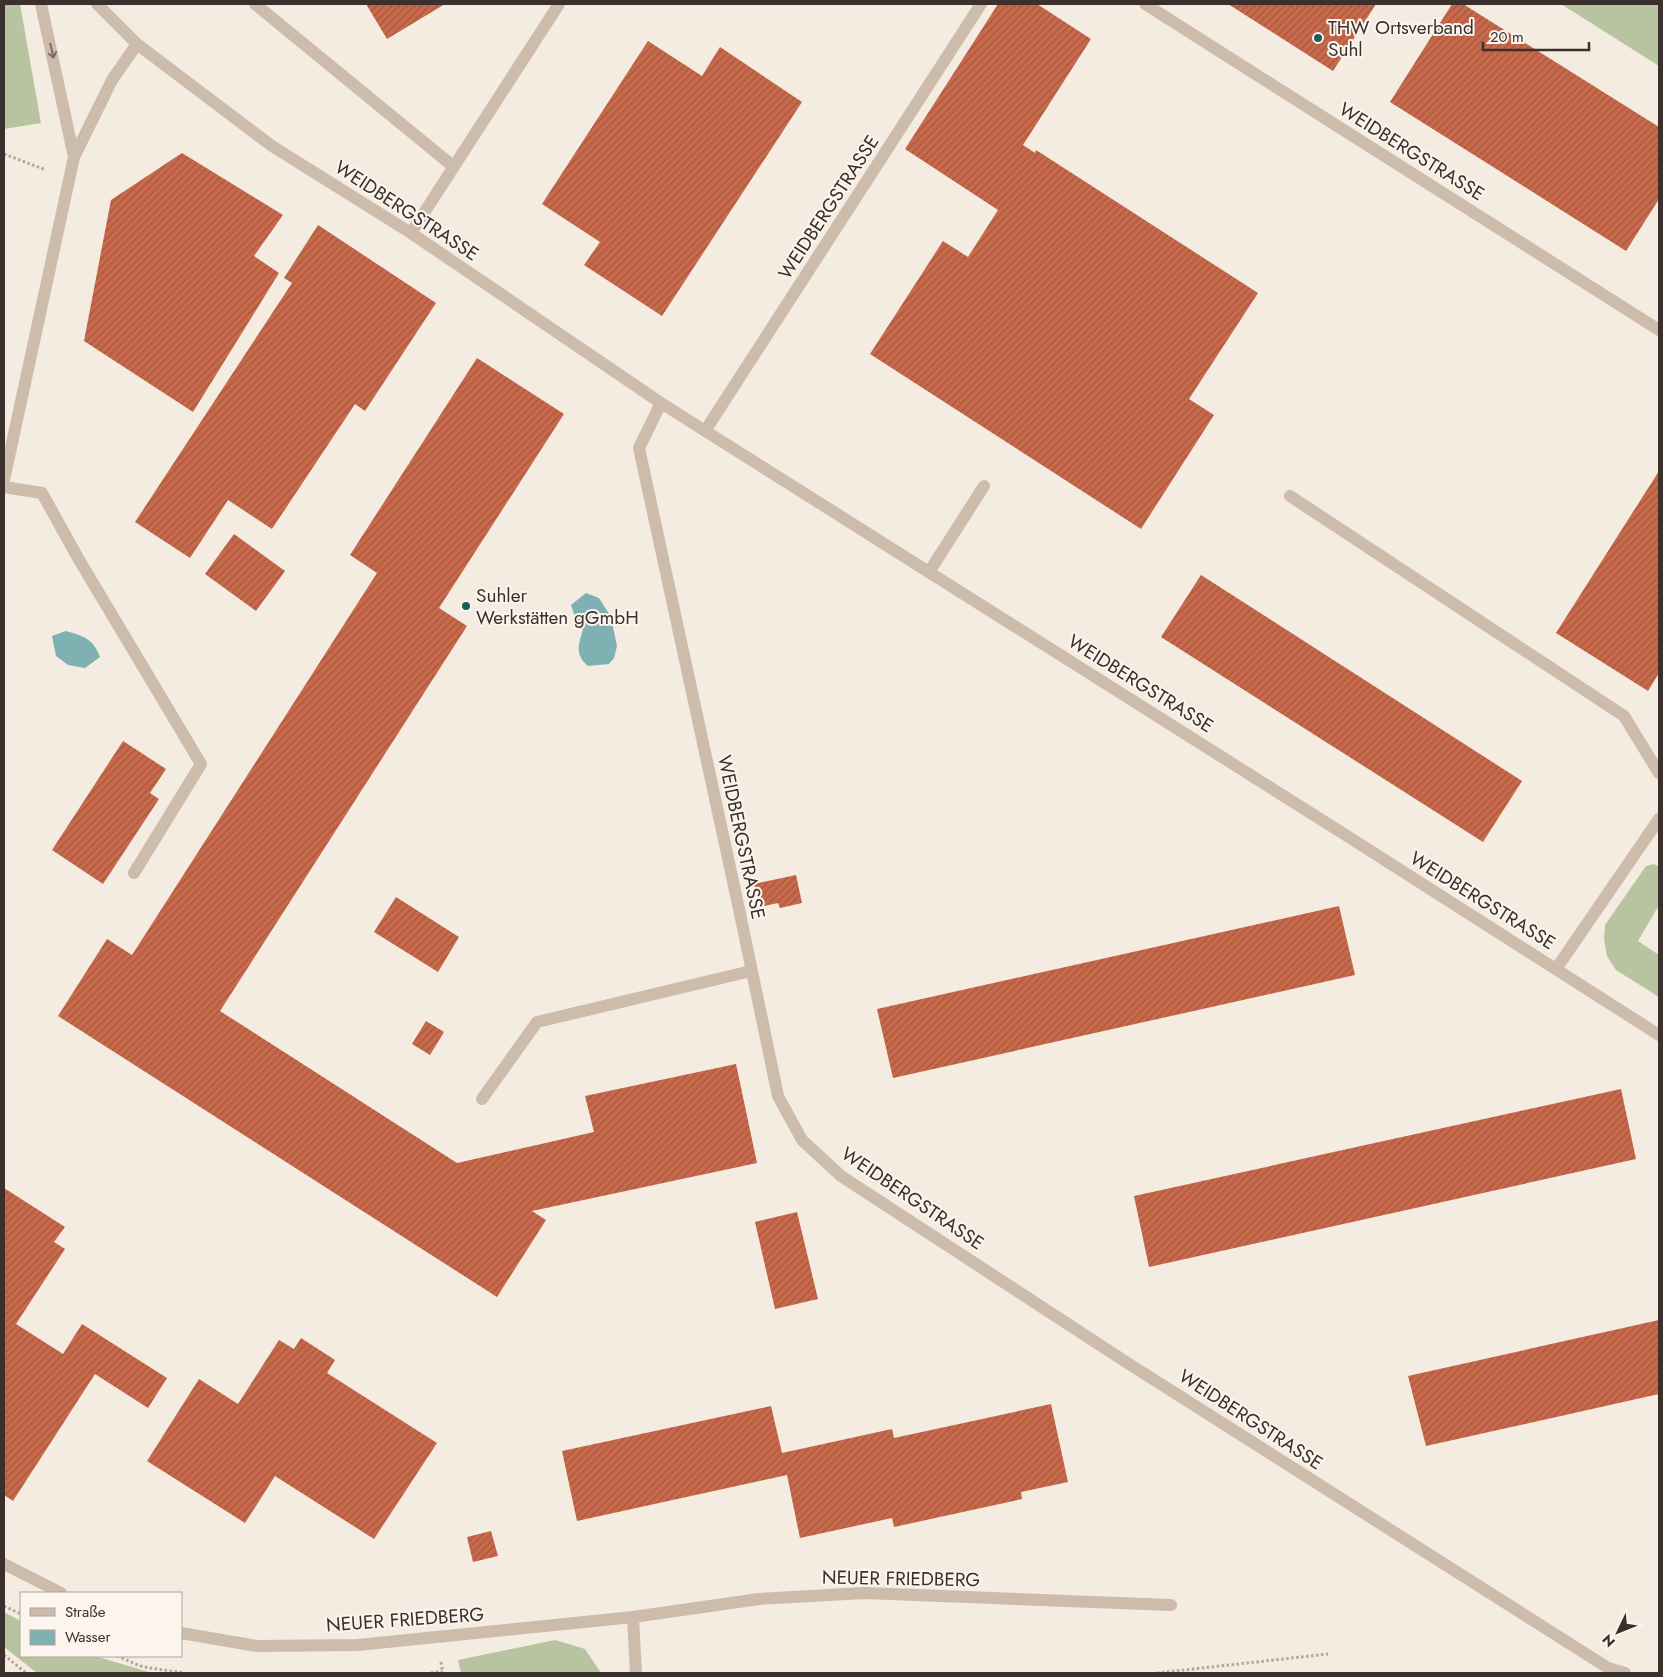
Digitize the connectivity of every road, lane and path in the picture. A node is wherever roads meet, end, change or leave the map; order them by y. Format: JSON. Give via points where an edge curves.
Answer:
{"nodes":[{"id":1,"x":41,"y":4,"type":"edge"},
{"id":2,"x":97,"y":4,"type":"edge"},
{"id":3,"x":255,"y":4,"type":"edge"},
{"id":4,"x":559,"y":4,"type":"edge"},
{"id":5,"x":981,"y":4,"type":"edge"},
{"id":6,"x":1145,"y":4,"type":"edge"},
{"id":7,"x":137,"y":44,"type":"junction"},
{"id":8,"x":4,"y":154,"type":"edge"},
{"id":9,"x":74,"y":157,"type":"junction"},
{"id":10,"x":454,"y":166,"type":"junction"},
{"id":11,"x":70,"y":179,"type":"junction"},
{"id":12,"x":411,"y":233,"type":"junction"},
{"id":13,"x":1659,"y":330,"type":"edge"},
{"id":14,"x":661,"y":403,"type":"junction"},
{"id":15,"x":705,"y":431,"type":"junction"},
{"id":16,"x":4,"y":480,"type":"edge"},
{"id":17,"x":4,"y":486,"type":"edge"},
{"id":18,"x":984,"y":486,"type":"dead end"},
{"id":19,"x":1290,"y":496,"type":"dead end"},
{"id":20,"x":929,"y":572,"type":"junction"},
{"id":21,"x":1659,"y":773,"type":"edge"},
{"id":22,"x":1659,"y":819,"type":"edge"},
{"id":23,"x":134,"y":873,"type":"dead end"},
{"id":24,"x":1556,"y":969,"type":"junction"},
{"id":25,"x":751,"y":971,"type":"junction"},
{"id":26,"x":1659,"y":1035,"type":"edge"},
{"id":27,"x":482,"y":1099,"type":"dead end"},
{"id":28,"x":4,"y":1564,"type":"edge"},
{"id":29,"x":59,"y":1592,"type":"edge"},
{"id":30,"x":1171,"y":1604,"type":"dead end"},
{"id":31,"x":4,"y":1606,"type":"edge"},
{"id":32,"x":20,"y":1614,"type":"edge"},
{"id":33,"x":633,"y":1617,"type":"junction"},
{"id":34,"x":182,"y":1634,"type":"edge"},
{"id":35,"x":1328,"y":1654,"type":"dead end"},
{"id":36,"x":4,"y":1655,"type":"edge"},
{"id":37,"x":119,"y":1657,"type":"edge"},
{"id":38,"x":143,"y":1667,"type":"junction"},
{"id":39,"x":442,"y":1671,"type":"dead end"},
{"id":40,"x":26,"y":1673,"type":"edge"},
{"id":41,"x":142,"y":1673,"type":"edge"},
{"id":42,"x":185,"y":1673,"type":"edge"},
{"id":43,"x":431,"y":1673,"type":"edge"},
{"id":44,"x":636,"y":1673,"type":"edge"},
{"id":45,"x":1156,"y":1673,"type":"edge"},
{"id":46,"x":1625,"y":1673,"type":"edge"}],
"edges":[{"from":1,"to":9,"type":"street","one_way":true},
{"from":2,"to":7,"type":"street"},
{"from":3,"to":10,"type":"street"},
{"from":4,"to":10,"type":"street"},
{"from":5,"to":15,"type":"street","name":"WEIDBERGSTRASSE"},
{"from":6,"to":13,"type":"street","name":"WEIDBERGSTRASSE"},
{"from":7,"to":9,"type":"street","via":[[112,80]]},
{"from":7,"to":12,"type":"street","name":"WEIDBERGSTRASSE","via":[[272,146]]},
{"from":8,"to":11,"type":"path"},
{"from":9,"to":11,"type":"street"},
{"from":10,"to":12,"type":"street"},
{"from":11,"to":16,"type":"street"},
{"from":12,"to":14,"type":"street","name":"WEIDBERGSTRASSE"},
{"from":14,"to":15,"type":"street","name":"WEIDBERGSTRASSE"},
{"from":14,"to":25,"type":"street","name":"WEIDBERGSTRASSE","via":[[639,448]]},
{"from":15,"to":20,"type":"street","name":"WEIDBERGSTRASSE"},
{"from":17,"to":23,"type":"street","via":[[42,493],[200,764]]},
{"from":18,"to":20,"type":"street"},
{"from":19,"to":21,"type":"street","via":[[1624,716]]},
{"from":20,"to":24,"type":"street","name":"WEIDBERGSTRASSE"},
{"from":22,"to":24,"type":"street","name":"WEIDBERGSTRASSE"},
{"from":24,"to":26,"type":"street","name":"WEIDBERGSTRASSE"},
{"from":25,"to":27,"type":"street","via":[[537,1022]]},
{"from":25,"to":46,"type":"street","name":"WEIDBERGSTRASSE","via":[[778,1096],[802,1140],[841,1176],[1408,1542],[1608,1668]]},
{"from":28,"to":29,"type":"street"},
{"from":30,"to":33,"type":"street","name":"NEUER FRIEDBERG","via":[[864,1593],[759,1599]]},
{"from":31,"to":32,"type":"path"},
{"from":33,"to":34,"type":"street","name":"NEUER FRIEDBERG","via":[[358,1645],[257,1646]]},
{"from":33,"to":44,"type":"street"},
{"from":35,"to":45,"type":"path"},
{"from":36,"to":40,"type":"path"},
{"from":37,"to":38,"type":"path"},
{"from":38,"to":41,"type":"path"},
{"from":38,"to":42,"type":"path"},
{"from":39,"to":43,"type":"path"}]}
